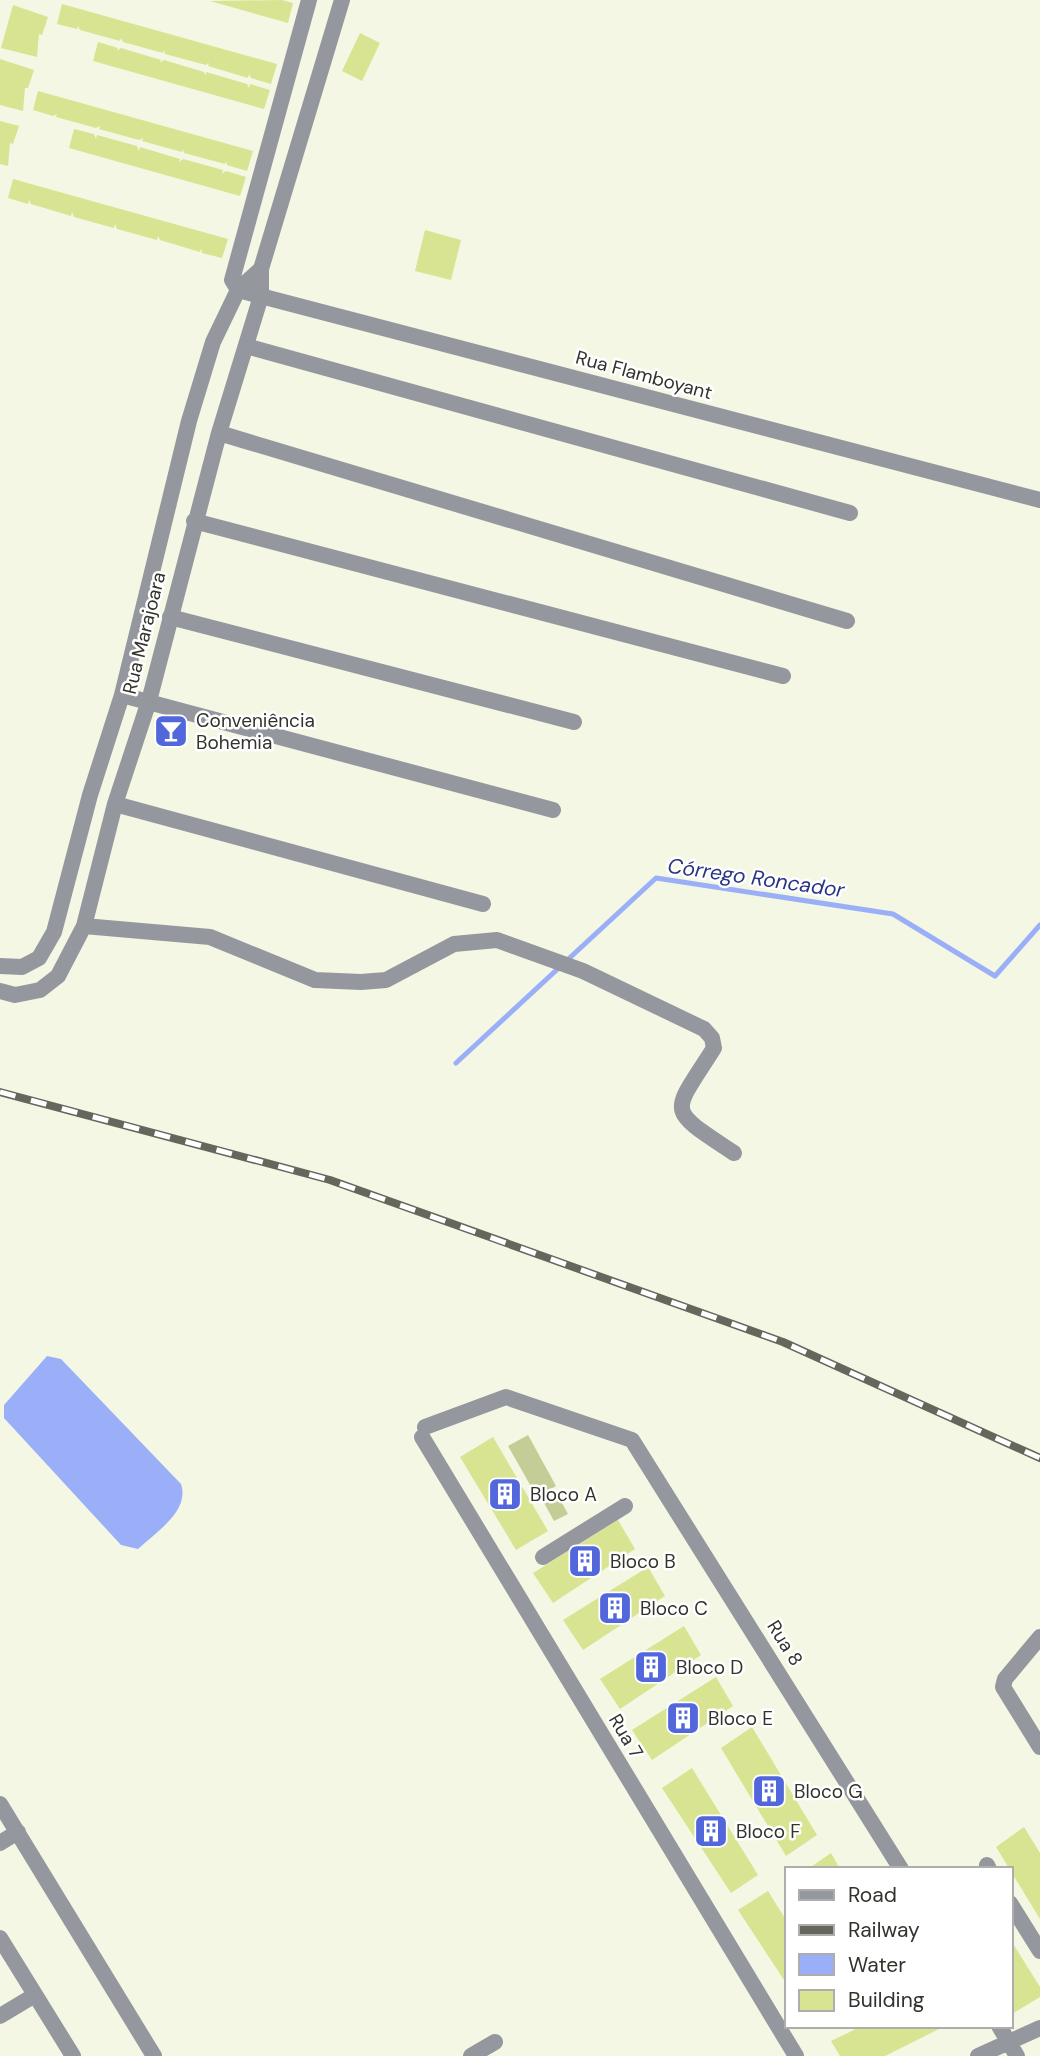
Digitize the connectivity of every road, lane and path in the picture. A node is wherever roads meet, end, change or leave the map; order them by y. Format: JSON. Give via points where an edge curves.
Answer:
{"nodes":[{"id":1,"x":309,"y":0,"type":"edge"},
{"id":2,"x":342,"y":0,"type":"edge"},
{"id":3,"x":261,"y":269,"type":"junction"},
{"id":4,"x":238,"y":290,"type":"junction"},
{"id":5,"x":261,"y":296,"type":"junction"},
{"id":6,"x":246,"y":346,"type":"junction"},
{"id":7,"x":219,"y":433,"type":"junction"},
{"id":8,"x":1040,"y":500,"type":"edge"},
{"id":9,"x":850,"y":513,"type":"dead end"},
{"id":10,"x":194,"y":521,"type":"junction"},
{"id":11,"x":170,"y":617,"type":"junction"},
{"id":12,"x":847,"y":621,"type":"dead end"},
{"id":13,"x":783,"y":676,"type":"dead end"},
{"id":14,"x":122,"y":695,"type":"junction"},
{"id":15,"x":149,"y":701,"type":"junction"},
{"id":16,"x":573,"y":722,"type":"dead end"},
{"id":17,"x":115,"y":804,"type":"junction"},
{"id":18,"x":553,"y":810,"type":"dead end"},
{"id":19,"x":483,"y":904,"type":"dead end"},
{"id":20,"x":84,"y":926,"type":"junction"},
{"id":21,"x":39,"y":958,"type":"junction"},
{"id":22,"x":0,"y":966,"type":"edge"},
{"id":23,"x":58,"y":976,"type":"junction"},
{"id":24,"x":0,"y":991,"type":"edge"},
{"id":25,"x":734,"y":1153,"type":"dead end"},
{"id":26,"x":632,"y":1440,"type":"joint"},
{"id":27,"x":625,"y":1506,"type":"dead end"},
{"id":28,"x":543,"y":1557,"type":"dead end"},
{"id":29,"x":1040,"y":1637,"type":"edge"},
{"id":30,"x":1040,"y":1747,"type":"edge"},
{"id":31,"x":0,"y":1804,"type":"edge"},
{"id":32,"x":18,"y":1832,"type":"junction"},
{"id":33,"x":0,"y":1843,"type":"edge"},
{"id":34,"x":900,"y":1867,"type":"edge"},
{"id":35,"x":1012,"y":1906,"type":"edge"},
{"id":36,"x":0,"y":1938,"type":"edge"},
{"id":37,"x":1040,"y":1951,"type":"edge"},
{"id":38,"x":35,"y":1994,"type":"junction"},
{"id":39,"x":0,"y":2016,"type":"edge"},
{"id":40,"x":1000,"y":2028,"type":"edge"},
{"id":41,"x":1040,"y":2028,"type":"edge"},
{"id":42,"x":495,"y":2042,"type":"dead end"},
{"id":43,"x":1008,"y":2042,"type":"junction"},
{"id":44,"x":73,"y":2056,"type":"edge"},
{"id":45,"x":154,"y":2056,"type":"edge"},
{"id":46,"x":471,"y":2056,"type":"edge"},
{"id":47,"x":796,"y":2056,"type":"edge"},
{"id":48,"x":978,"y":2056,"type":"edge"},
{"id":49,"x":1017,"y":2056,"type":"edge"}],
"edges":[{"from":1,"to":4,"type":"street","via":[[232,280]]},
{"from":2,"to":3,"type":"street"},
{"from":3,"to":4,"type":"street"},
{"from":3,"to":5,"type":"street","name":"Rua Marajoara"},
{"from":4,"to":5,"type":"street","name":"Rua Flamboyant"},
{"from":4,"to":14,"type":"street","name":"Rua Marajoara","via":[[213,342],[188,421]]},
{"from":5,"to":6,"type":"street","name":"Rua Marajoara"},
{"from":5,"to":8,"type":"street","name":"Rua Flamboyant"},
{"from":6,"to":7,"type":"street","name":"Rua Marajoara"},
{"from":6,"to":9,"type":"street"},
{"from":7,"to":10,"type":"street","name":"Rua Marajoara"},
{"from":7,"to":12,"type":"street"},
{"from":10,"to":11,"type":"street","name":"Rua Marajoara"},
{"from":10,"to":13,"type":"street"},
{"from":11,"to":15,"type":"street","name":"Rua Marajoara"},
{"from":11,"to":16,"type":"street"},
{"from":14,"to":15,"type":"street"},
{"from":14,"to":21,"type":"street","name":"Rua Marajoara","via":[[54,932]]},
{"from":15,"to":17,"type":"street","name":"Rua Marajoara"},
{"from":15,"to":18,"type":"street"},
{"from":17,"to":19,"type":"street"},
{"from":17,"to":20,"type":"street","name":"Rua Marajoara"},
{"from":20,"to":23,"type":"street","name":"Rua Marajoara"},
{"from":20,"to":25,"type":"street","via":[[210,937],[315,980],[360,982],[386,979],[454,944],[497,940],[583,971],[704,1029],[714,1048],[680,1102],[682,1114]]},
{"from":21,"to":22,"type":"street","via":[[22,967]]},
{"from":21,"to":23,"type":"street"},
{"from":23,"to":24,"type":"street","via":[[40,990],[15,995]]},
{"from":26,"to":34,"type":"street","name":"Rua 8"},
{"from":26,"to":47,"type":"street","name":"Rua 7","via":[[506,1397],[424,1432]]},
{"from":27,"to":28,"type":"street"},
{"from":29,"to":30,"type":"street","via":[[1003,1687]]},
{"from":31,"to":32,"type":"street"},
{"from":32,"to":33,"type":"street"},
{"from":32,"to":45,"type":"street"},
{"from":35,"to":37,"type":"street"},
{"from":36,"to":38,"type":"street"},
{"from":38,"to":39,"type":"street"},
{"from":38,"to":44,"type":"street"},
{"from":40,"to":43,"type":"street"},
{"from":41,"to":43,"type":"street"},
{"from":42,"to":46,"type":"street"},
{"from":43,"to":48,"type":"street"},
{"from":43,"to":49,"type":"street"}]}
